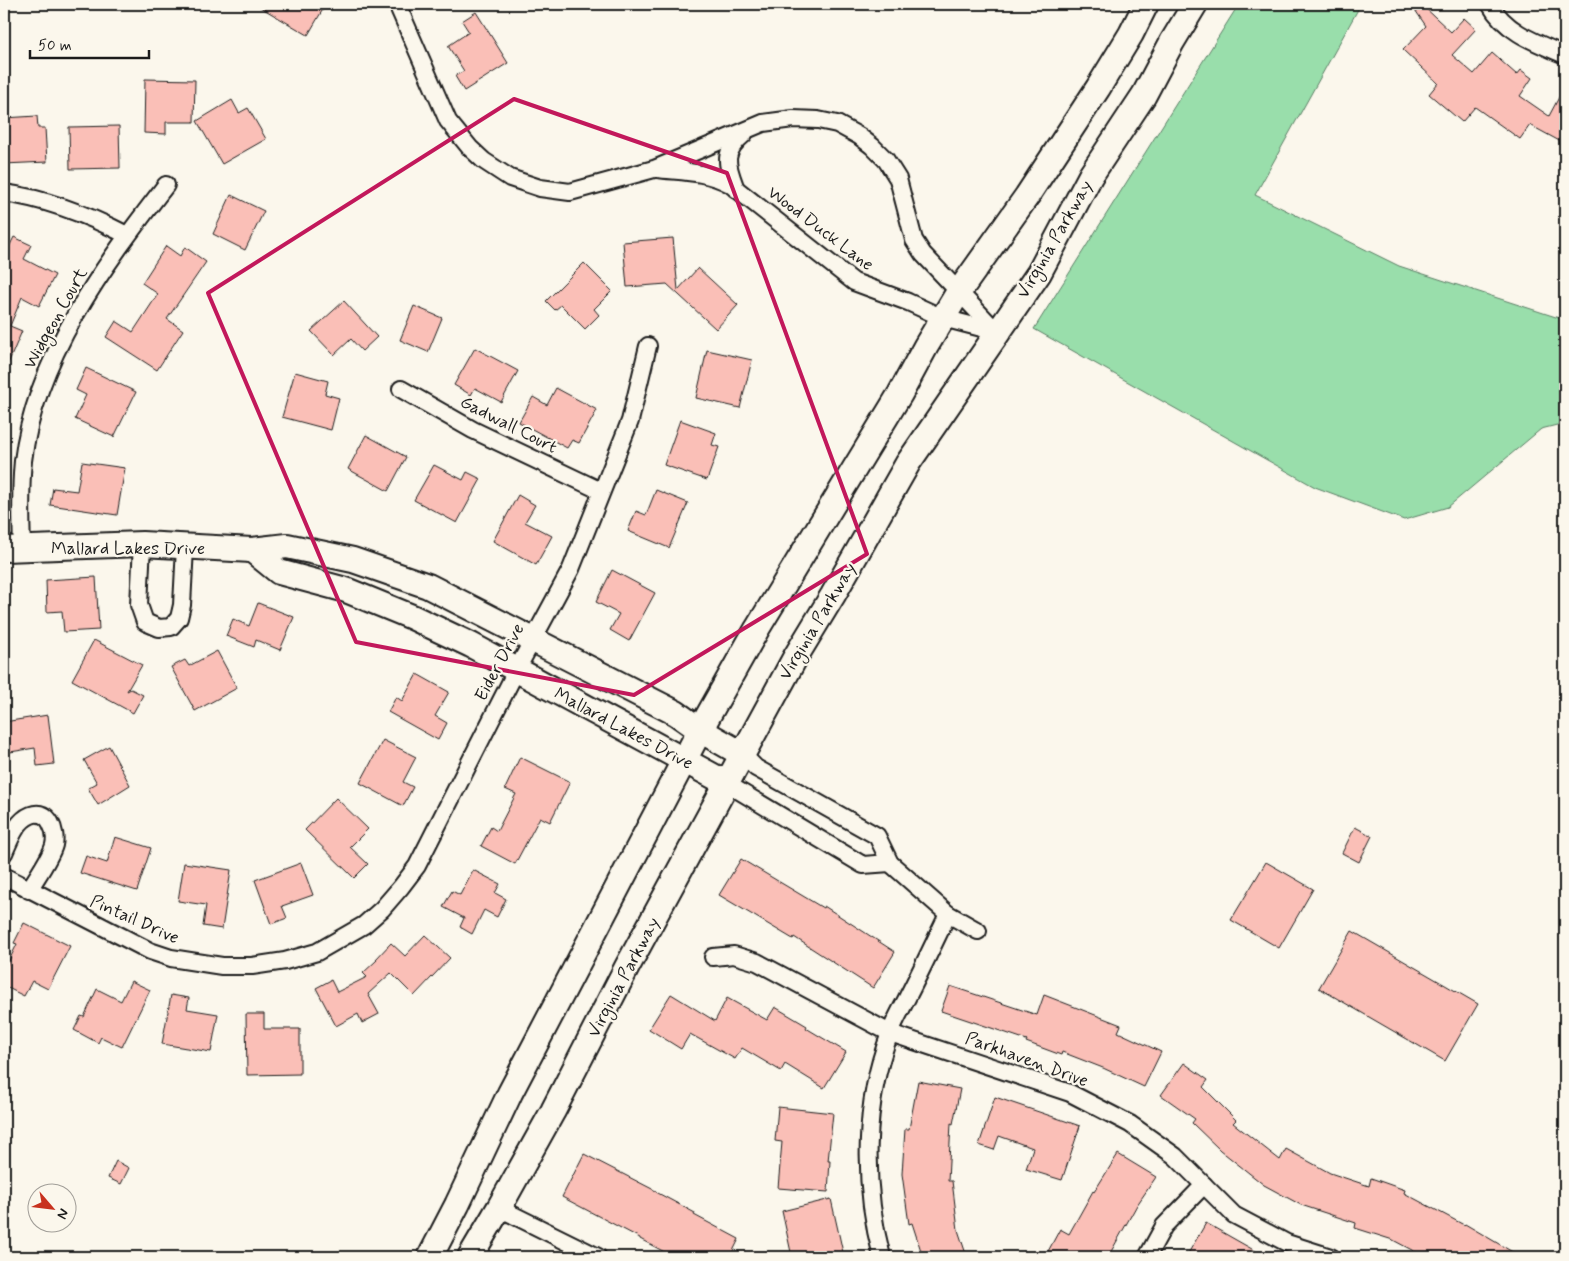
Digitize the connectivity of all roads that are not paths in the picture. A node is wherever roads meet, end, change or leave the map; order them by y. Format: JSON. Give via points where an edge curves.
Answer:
{"nodes":[{"id":1,"x":397,"y":4,"type":"edge"},
{"id":2,"x":1146,"y":4,"type":"edge"},
{"id":3,"x":1195,"y":4,"type":"edge"},
{"id":4,"x":1490,"y":4,"type":"edge"},
{"id":5,"x":1565,"y":55,"type":"edge"},
{"id":6,"x":749,"y":129,"type":"junction"},
{"id":7,"x":654,"y":169,"type":"junction"},
{"id":8,"x":166,"y":185,"type":"dead end"},
{"id":9,"x":736,"y":189,"type":"junction"},
{"id":10,"x":4,"y":193,"type":"edge"},
{"id":11,"x":127,"y":234,"type":"junction"},
{"id":12,"x":958,"y":293,"type":"junction"},
{"id":13,"x":943,"y":318,"type":"junction"},
{"id":14,"x":997,"y":332,"type":"junction"},
{"id":15,"x":648,"y":346,"type":"dead end"},
{"id":16,"x":400,"y":389,"type":"dead end"},
{"id":17,"x":601,"y":491,"type":"junction"},
{"id":18,"x":142,"y":544,"type":"junction"},
{"id":19,"x":185,"y":546,"type":"junction"},
{"id":20,"x":13,"y":548,"type":"edge"},
{"id":21,"x":252,"y":550,"type":"junction"},
{"id":22,"x":534,"y":638,"type":"junction"},
{"id":23,"x":516,"y":671,"type":"junction"},
{"id":24,"x":700,"y":730,"type":"junction"},
{"id":25,"x":742,"y":754,"type":"junction"},
{"id":26,"x":685,"y":760,"type":"junction"},
{"id":27,"x":726,"y":783,"type":"junction"},
{"id":28,"x":4,"y":853,"type":"edge"},
{"id":29,"x":890,"y":863,"type":"junction"},
{"id":30,"x":4,"y":876,"type":"edge"},
{"id":31,"x":30,"y":890,"type":"junction"},
{"id":32,"x":948,"y":914,"type":"junction"},
{"id":33,"x":978,"y":932,"type":"dead end"},
{"id":34,"x":317,"y":952,"type":"joint"},
{"id":35,"x":713,"y":957,"type":"dead end"},
{"id":36,"x":890,"y":1033,"type":"junction"},
{"id":37,"x":1204,"y":1185,"type":"junction"},
{"id":38,"x":499,"y":1208,"type":"junction"},
{"id":39,"x":430,"y":1257,"type":"edge"},
{"id":40,"x":470,"y":1257,"type":"edge"},
{"id":41,"x":598,"y":1257,"type":"edge"},
{"id":42,"x":882,"y":1257,"type":"edge"},
{"id":43,"x":1146,"y":1257,"type":"edge"},
{"id":44,"x":1331,"y":1257,"type":"edge"}],
"edges":[{"from":1,"to":7,"type":"street","name":"Wood Duck Lane","via":[[448,121],[484,161],[510,178],[540,188],[570,192]]},
{"from":2,"to":12,"type":"main road","via":[[1098,88]]},
{"from":3,"to":14,"type":"main road","name":"Virginia Parkway","via":[[1144,95],[1091,175],[1039,273]]},
{"from":4,"to":5,"type":"street","via":[[1508,27]]},
{"from":6,"to":7,"type":"street","name":"Wood Duck Lane"},
{"from":6,"to":9,"type":"street","name":"Wood Duck Lane","via":[[735,141],[729,152],[727,165]]},
{"from":6,"to":12,"type":"street","name":"Wood Duck Lane","via":[[763,123],[793,119],[818,120],[837,124],[872,146],[898,179],[914,240]]},
{"from":7,"to":9,"type":"street","name":"Wood Duck Lane","via":[[707,174]]},
{"from":8,"to":11,"type":"street","name":"Widgeon Court"},
{"from":9,"to":13,"type":"street","name":"Wood Duck Lane","via":[[854,282]]},
{"from":10,"to":11,"type":"street","via":[[77,211]]},
{"from":11,"to":20,"type":"street","name":"Widgeon Court","via":[[74,317],[41,384],[23,459]]},
{"from":12,"to":13,"type":"main road"},
{"from":12,"to":14,"type":"street","name":"Wood Duck Lane"},
{"from":13,"to":14,"type":"street","name":"Wood Duck Lane"},
{"from":13,"to":24,"type":"main road"},
{"from":14,"to":25,"type":"main road","name":"Virginia Parkway","via":[[908,463]]},
{"from":15,"to":17,"type":"street","name":"Eider Drive","via":[[630,422]]},
{"from":16,"to":17,"type":"street","name":"Gadwall Court","via":[[473,430]]},
{"from":17,"to":22,"type":"street","name":"Eider Drive","via":[[571,569]]},
{"from":18,"to":19,"type":"main road","name":"Mallard Lakes Drive"},
{"from":18,"to":19,"type":"street","via":[[139,605],[146,622],[159,628],[171,628],[179,618]]},
{"from":18,"to":20,"type":"main road","name":"Mallard Lakes Drive"},
{"from":19,"to":21,"type":"main road","name":"Mallard Lakes Drive"},
{"from":21,"to":22,"type":"main road","name":"Mallard Lakes Drive","via":[[287,546],[353,560],[428,586]]},
{"from":21,"to":23,"type":"main road","name":"Mallard Lakes Drive","via":[[280,572],[346,590],[471,646]]},
{"from":22,"to":23,"type":"street","name":"Eider Drive"},
{"from":22,"to":24,"type":"main road","name":"Mallard Lakes Drive","via":[[676,713]]},
{"from":23,"to":26,"type":"main road","name":"Mallard Lakes Drive"},
{"from":23,"to":34,"type":"street","name":"Eider Drive","via":[[417,866],[364,925]]},
{"from":24,"to":25,"type":"main road","name":"Mallard Lakes Drive"},
{"from":24,"to":26,"type":"main road"},
{"from":25,"to":27,"type":"main road","name":"Virginia Parkway"},
{"from":25,"to":29,"type":"street","via":[[756,768],[877,836]]},
{"from":26,"to":27,"type":"main road","name":"Mallard Lakes Drive"},
{"from":26,"to":39,"type":"main road","via":[[510,1092]]},
{"from":27,"to":29,"type":"street","name":"Mallard Lakes Drive","via":[[863,866]]},
{"from":27,"to":38,"type":"main road","name":"Virginia Parkway"},
{"from":28,"to":31,"type":"street","via":[[17,826],[31,815],[42,814],[51,821],[56,833],[54,847]]},
{"from":29,"to":32,"type":"street"},
{"from":30,"to":31,"type":"street","name":"Pintail Drive"},
{"from":31,"to":34,"type":"street","name":"Pintail Drive","via":[[126,940],[171,958],[222,966],[252,966]]},
{"from":32,"to":33,"type":"street"},
{"from":32,"to":36,"type":"street"},
{"from":35,"to":36,"type":"street","name":"Parkhaven Drive","via":[[734,954],[757,962]]},
{"from":36,"to":37,"type":"street","name":"Parkhaven Drive","via":[[1070,1093],[1130,1124],[1175,1156]]},
{"from":36,"to":42,"type":"street","via":[[874,1094],[869,1142],[869,1180]]},
{"from":37,"to":43,"type":"street","via":[[1164,1226]]},
{"from":37,"to":44,"type":"street","name":"Parkhaven Drive","via":[[1234,1215],[1288,1243]]},
{"from":38,"to":40,"type":"main road","name":"Virginia Parkway"},
{"from":38,"to":41,"type":"street"}]}
